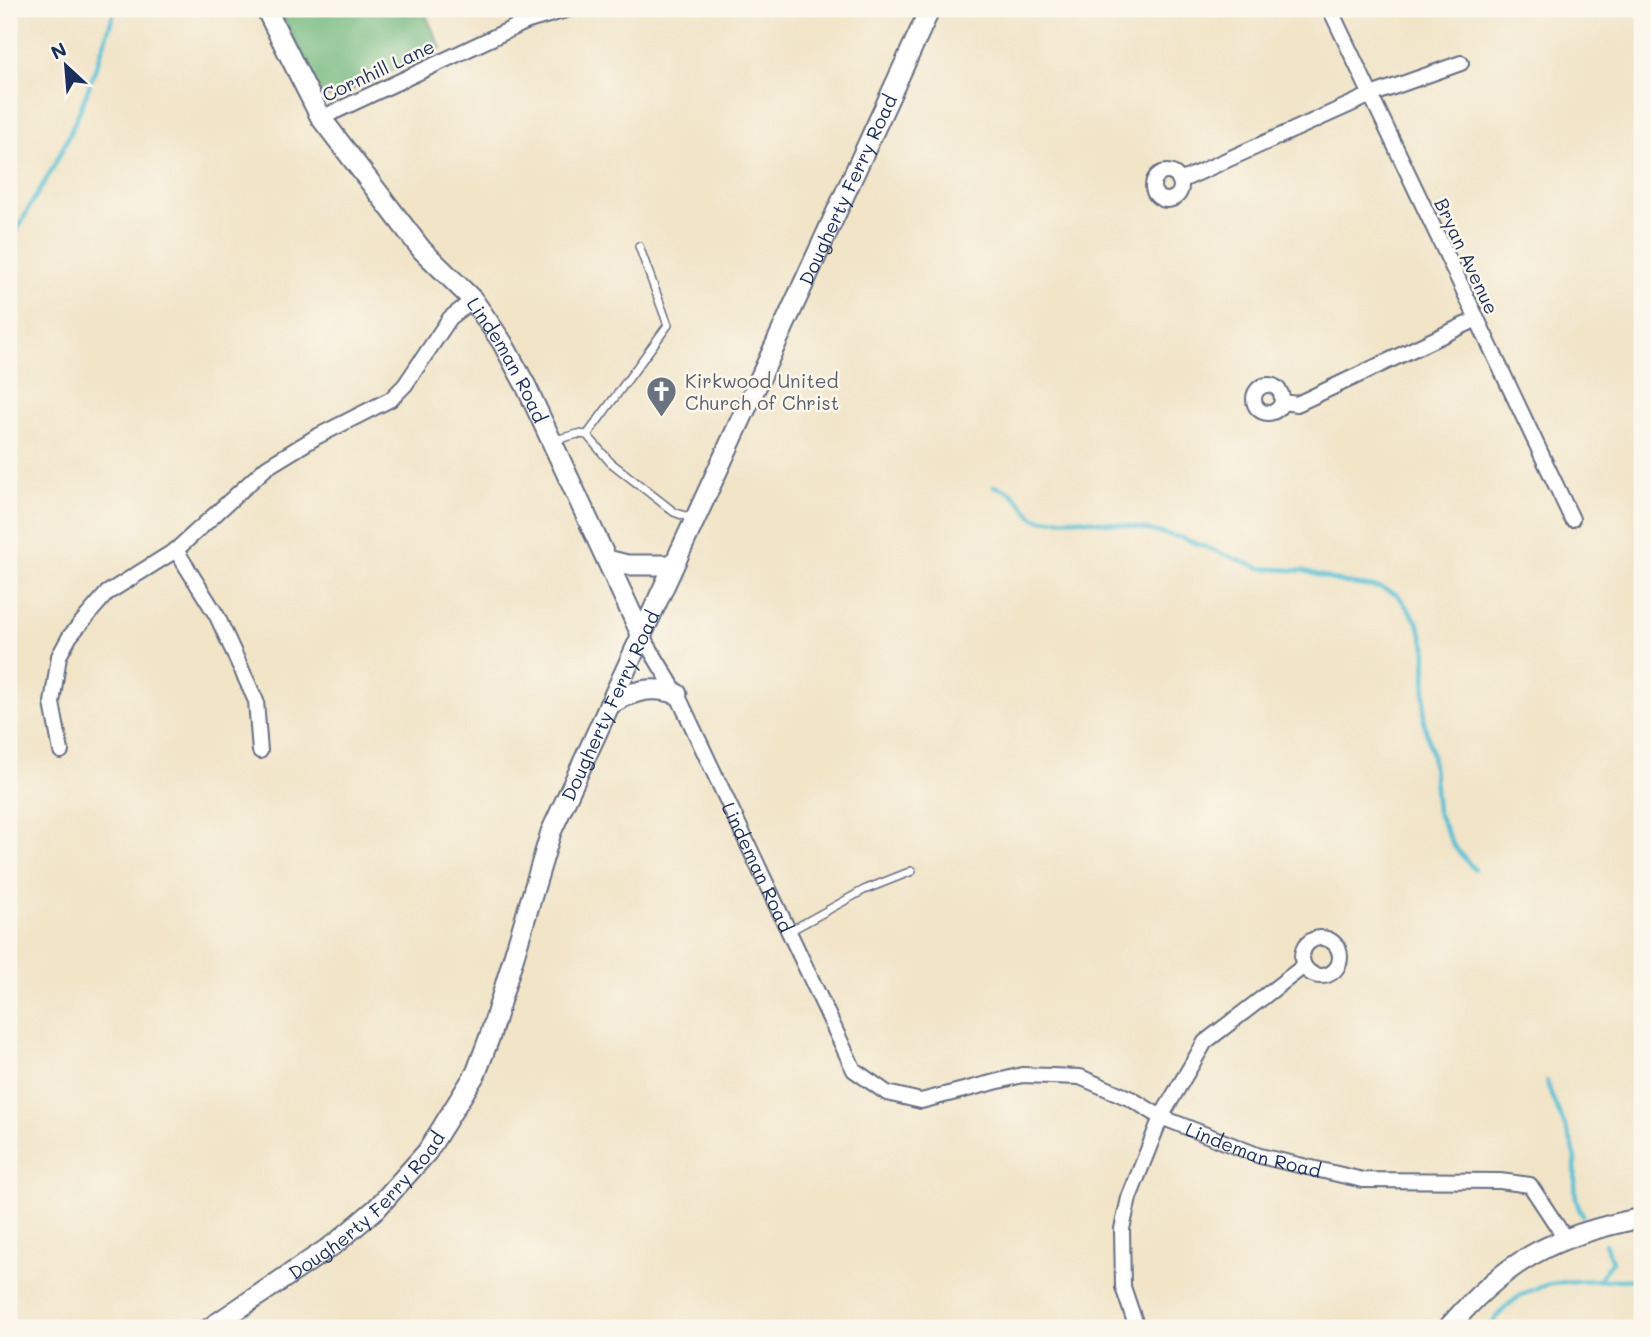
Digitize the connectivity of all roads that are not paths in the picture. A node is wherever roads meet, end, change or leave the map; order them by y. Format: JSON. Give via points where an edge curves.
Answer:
{"nodes":[{"id":1,"x":266,"y":9,"type":"edge"},
{"id":2,"x":569,"y":9,"type":"edge"},
{"id":3,"x":930,"y":9,"type":"edge"},
{"id":4,"x":1330,"y":9,"type":"edge"},
{"id":5,"x":1461,"y":63,"type":"dead end"},
{"id":6,"x":1371,"y":95,"type":"junction"},
{"id":7,"x":321,"y":118,"type":"junction"},
{"id":8,"x":1180,"y":181,"type":"dead end"},
{"id":9,"x":639,"y":246,"type":"dead end"},
{"id":10,"x":473,"y":300,"type":"junction"},
{"id":11,"x":1475,"y":320,"type":"junction"},
{"id":12,"x":1282,"y":402,"type":"dead end"},
{"id":13,"x":587,"y":435,"type":"junction"},
{"id":14,"x":551,"y":441,"type":"junction"},
{"id":15,"x":1572,"y":519,"type":"dead end"},
{"id":16,"x":694,"y":520,"type":"junction"},
{"id":17,"x":176,"y":550,"type":"junction"},
{"id":18,"x":607,"y":560,"type":"junction"},
{"id":19,"x":673,"y":565,"type":"junction"},
{"id":20,"x":641,"y":634,"type":"junction"},
{"id":21,"x":677,"y":694,"type":"junction"},
{"id":22,"x":609,"y":705,"type":"junction"},
{"id":23,"x":61,"y":751,"type":"dead end"},
{"id":24,"x":260,"y":751,"type":"dead end"},
{"id":25,"x":912,"y":871,"type":"dead end"},
{"id":26,"x":790,"y":931,"type":"junction"},
{"id":27,"x":1304,"y":966,"type":"dead end"},
{"id":28,"x":1161,"y":1117,"type":"junction"},
{"id":29,"x":1642,"y":1218,"type":"edge"},
{"id":30,"x":1565,"y":1238,"type":"junction"},
{"id":31,"x":210,"y":1328,"type":"edge"},
{"id":32,"x":1137,"y":1328,"type":"edge"},
{"id":33,"x":1448,"y":1328,"type":"edge"}],
"edges":[{"from":1,"to":7,"type":"main road","name":"Lindeman Road"},
{"from":2,"to":7,"type":"street","name":"Cornhill Lane","via":[[527,22]]},
{"from":3,"to":16,"type":"main road","name":"Dougherty Ferry Road"},
{"from":4,"to":6,"type":"street","name":"Bryan Avenue"},
{"from":5,"to":6,"type":"street"},
{"from":6,"to":8,"type":"street"},
{"from":6,"to":11,"type":"street","name":"Bryan Avenue"},
{"from":7,"to":10,"type":"main road","name":"Lindeman Road","via":[[422,250]]},
{"from":9,"to":13,"type":"lane","via":[[668,326]]},
{"from":10,"to":14,"type":"main road","name":"Lindeman Road","via":[[502,342]]},
{"from":10,"to":17,"type":"street","via":[[450,318],[391,399],[267,467]]},
{"from":11,"to":12,"type":"street","via":[[1297,404]]},
{"from":11,"to":15,"type":"street","name":"Bryan Avenue"},
{"from":13,"to":14,"type":"lane"},
{"from":13,"to":16,"type":"lane","via":[[610,462],[674,512]]},
{"from":14,"to":18,"type":"main road","name":"Lindeman Road"},
{"from":16,"to":19,"type":"main road","name":"Dougherty Ferry Road"},
{"from":17,"to":23,"type":"street","via":[[107,593],[70,636],[60,656],[52,703]]},
{"from":17,"to":24,"type":"street","via":[[213,608],[256,701]]},
{"from":18,"to":19,"type":"main road"},
{"from":18,"to":20,"type":"main road","name":"Lindeman Road"},
{"from":19,"to":20,"type":"main road","name":"Dougherty Ferry Road"},
{"from":20,"to":21,"type":"street","name":"Lindeman Road"},
{"from":20,"to":22,"type":"main road","name":"Dougherty Ferry Road"},
{"from":21,"to":22,"type":"main road","via":[[659,688],[639,691]]},
{"from":21,"to":26,"type":"street","name":"Lindeman Road"},
{"from":22,"to":31,"type":"main road","name":"Dougherty Ferry Road","via":[[551,832],[490,1036],[455,1111],[427,1152],[368,1217],[293,1274]]},
{"from":25,"to":26,"type":"lane","via":[[864,890]]},
{"from":26,"to":28,"type":"street","name":"Lindeman Road","via":[[854,1070],[887,1093],[921,1101],[1022,1075],[1080,1077]]},
{"from":27,"to":28,"type":"street","via":[[1205,1042]]},
{"from":28,"to":30,"type":"street","name":"Lindeman Road","via":[[1260,1156],[1363,1180],[1531,1185]]},
{"from":28,"to":32,"type":"street","via":[[1129,1198],[1122,1229],[1123,1287]]},
{"from":29,"to":30,"type":"main road"},
{"from":30,"to":33,"type":"main road","via":[[1505,1270]]}]}
